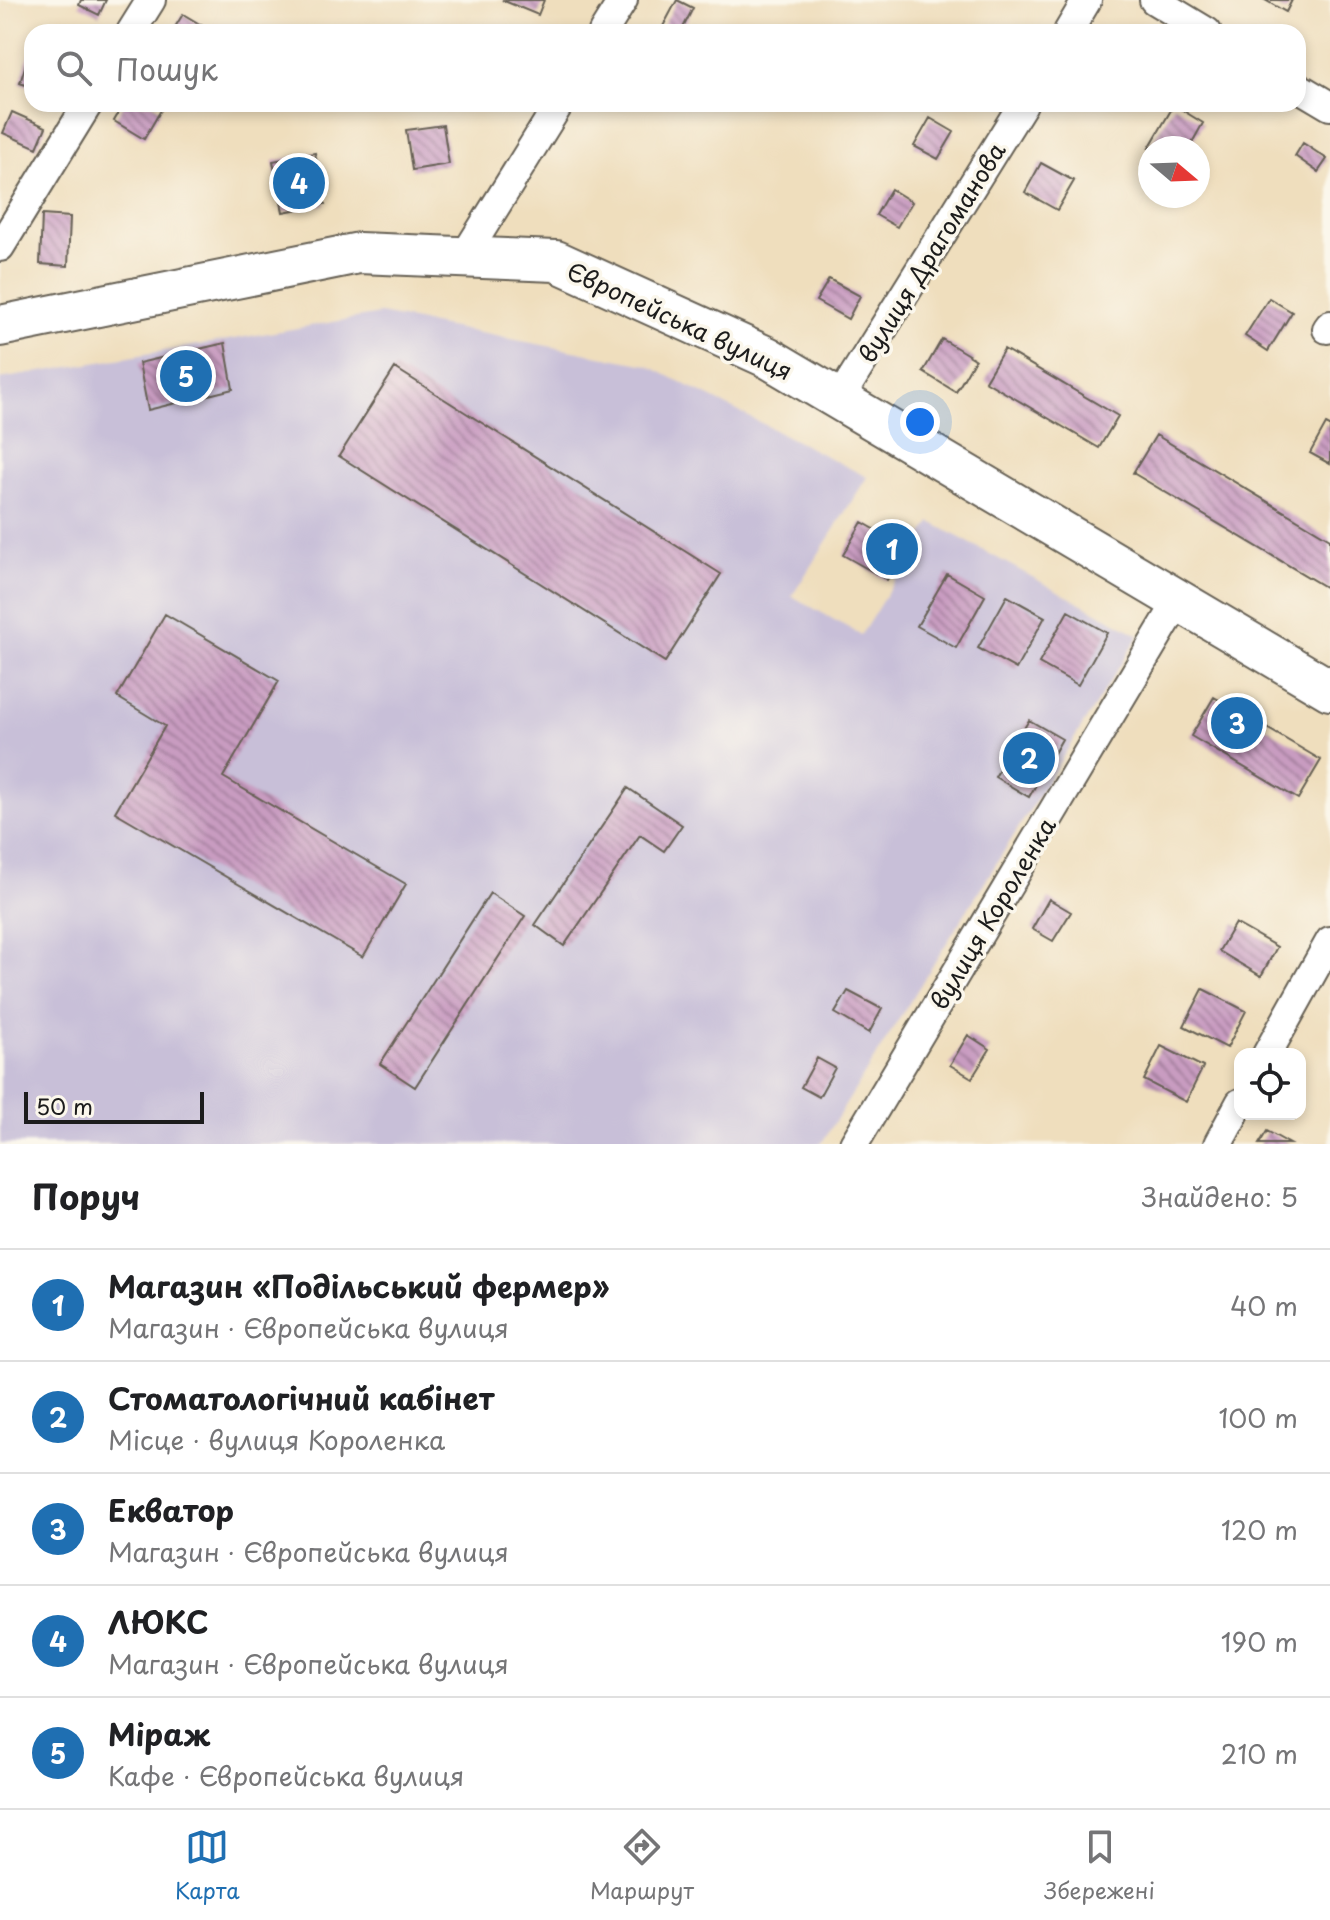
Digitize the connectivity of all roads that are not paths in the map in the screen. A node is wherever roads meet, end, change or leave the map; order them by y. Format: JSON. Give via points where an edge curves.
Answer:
{"nodes":[{"id":1,"x":151,"y":0,"type":"edge"},
{"id":2,"x":623,"y":0,"type":"edge"},
{"id":3,"x":1087,"y":0,"type":"edge"},
{"id":4,"x":1154,"y":0,"type":"edge"},
{"id":5,"x":136,"y":24,"type":"edge"},
{"id":6,"x":608,"y":24,"type":"edge"},
{"id":7,"x":1073,"y":24,"type":"edge"},
{"id":8,"x":1194,"y":24,"type":"edge"},
{"id":9,"x":1306,"y":92,"type":"edge"},
{"id":10,"x":1330,"y":106,"type":"edge"},
{"id":11,"x":83,"y":112,"type":"edge"},
{"id":12,"x":554,"y":112,"type":"edge"},
{"id":13,"x":1018,"y":112,"type":"edge"},
{"id":14,"x":0,"y":247,"type":"edge"},
{"id":15,"x":464,"y":257,"type":"junction"},
{"id":16,"x":0,"y":326,"type":"edge"},
{"id":17,"x":838,"y":401,"type":"junction"},
{"id":18,"x":1179,"y":600,"type":"junction"},
{"id":19,"x":1330,"y":690,"type":"edge"},
{"id":20,"x":1330,"y":941,"type":"edge"},
{"id":21,"x":1270,"y":1048,"type":"edge"},
{"id":22,"x":1234,"y":1114,"type":"edge"},
{"id":23,"x":854,"y":1144,"type":"edge"},
{"id":24,"x":1218,"y":1144,"type":"edge"}],
"edges":[{"from":1,"to":5,"type":"street"},
{"from":2,"to":6,"type":"street"},
{"from":3,"to":7,"type":"street"},
{"from":4,"to":8,"type":"street"},
{"from":9,"to":10,"type":"street"},
{"from":11,"to":14,"type":"street"},
{"from":12,"to":15,"type":"street"},
{"from":13,"to":17,"type":"street","name":"вулиця Драгоманова"},
{"from":15,"to":16,"type":"main road","name":"Європейська вулиця","via":[[359,253]]},
{"from":15,"to":17,"type":"main road","name":"Європейська вулиця","via":[[556,261],[767,357]]},
{"from":17,"to":18,"type":"main road","name":"Європейська вулиця"},
{"from":18,"to":19,"type":"main road","name":"Європейська вулиця"},
{"from":18,"to":23,"type":"street","name":"вулиця Короленка"},
{"from":20,"to":21,"type":"street"},
{"from":22,"to":24,"type":"street"}]}
